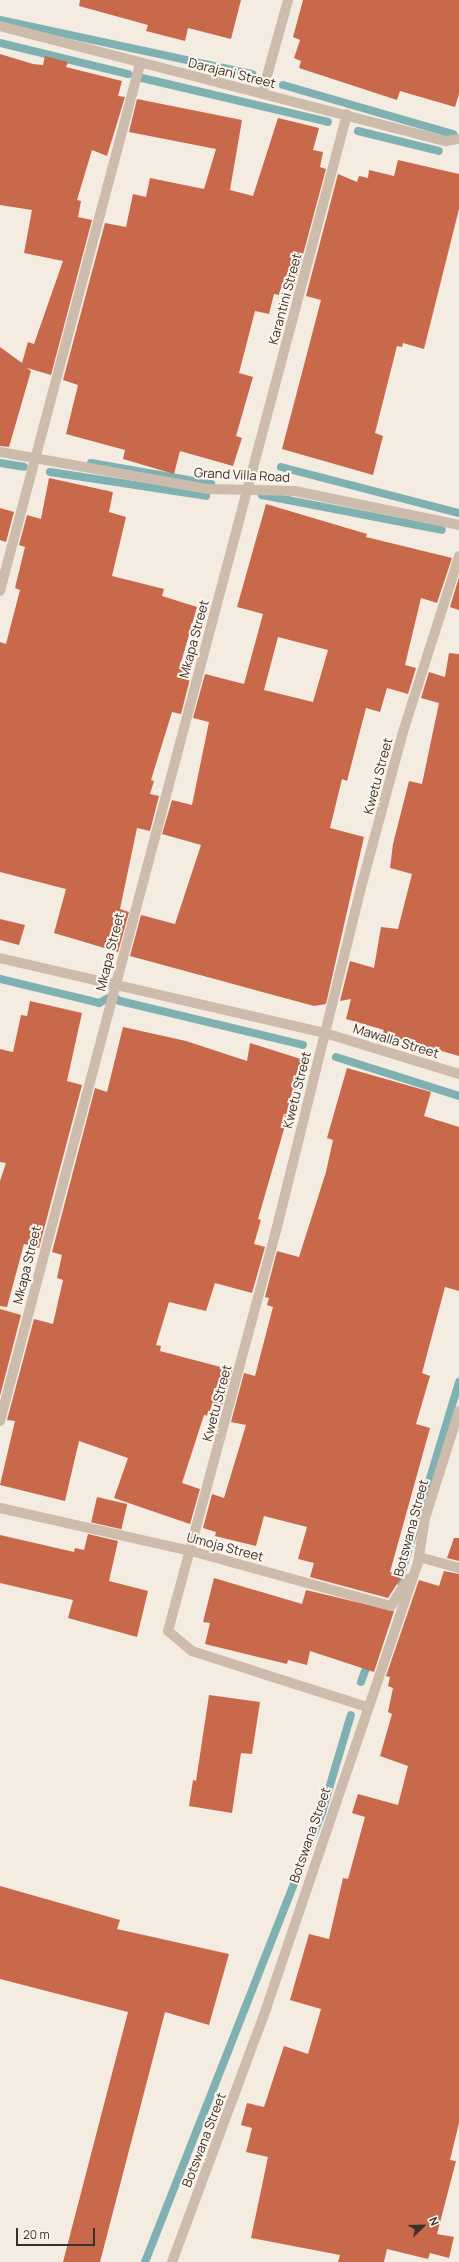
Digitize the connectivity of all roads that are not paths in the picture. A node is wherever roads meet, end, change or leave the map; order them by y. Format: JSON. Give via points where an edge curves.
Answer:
{"nodes":[{"id":1,"x":288,"y":0,"type":"edge"},
{"id":2,"x":0,"y":26,"type":"edge"},
{"id":3,"x":140,"y":64,"type":"junction"},
{"id":4,"x":262,"y":94,"type":"junction"},
{"id":5,"x":348,"y":114,"type":"junction"},
{"id":6,"x":459,"y":139,"type":"edge"},
{"id":7,"x":0,"y":452,"type":"edge"},
{"id":8,"x":38,"y":459,"type":"junction"},
{"id":9,"x":247,"y":491,"type":"junction"},
{"id":10,"x":459,"y":525,"type":"edge"},
{"id":11,"x":459,"y":556,"type":"edge"},
{"id":12,"x":0,"y":590,"type":"edge"},
{"id":13,"x":0,"y":958,"type":"edge"},
{"id":14,"x":114,"y":983,"type":"junction"},
{"id":15,"x":325,"y":1033,"type":"junction"},
{"id":16,"x":459,"y":1074,"type":"edge"},
{"id":17,"x":459,"y":1411,"type":"edge"},
{"id":18,"x":0,"y":1421,"type":"edge"},
{"id":19,"x":0,"y":1508,"type":"edge"},
{"id":20,"x":191,"y":1550,"type":"junction"},
{"id":21,"x":419,"y":1559,"type":"junction"},
{"id":22,"x":459,"y":1568,"type":"edge"},
{"id":23,"x":366,"y":1708,"type":"junction"},
{"id":24,"x":172,"y":2262,"type":"edge"}],
"edges":[{"from":1,"to":4,"type":"street"},
{"from":2,"to":3,"type":"street","name":"Darajani Street"},
{"from":3,"to":4,"type":"street","name":"Darajani Street"},
{"from":3,"to":8,"type":"street"},
{"from":4,"to":5,"type":"street","name":"Darajani Street"},
{"from":5,"to":6,"type":"street","name":"Darajani Street","via":[[446,141]]},
{"from":5,"to":9,"type":"street","name":"Karantini Street"},
{"from":7,"to":8,"type":"street","name":"Grand Villa Road"},
{"from":8,"to":9,"type":"street","name":"Grand Villa Road","via":[[207,489]]},
{"from":8,"to":12,"type":"street"},
{"from":9,"to":10,"type":"street","name":"Grand Villa Road","via":[[294,490]]},
{"from":9,"to":14,"type":"street","name":"Mkapa Street"},
{"from":11,"to":15,"type":"street","name":"Kwetu Street","via":[[402,735]]},
{"from":13,"to":14,"type":"street","name":"Mawalla Street"},
{"from":14,"to":15,"type":"street","name":"Mawalla Street"},
{"from":14,"to":18,"type":"street","name":"Mkapa Street"},
{"from":15,"to":16,"type":"street","name":"Mawalla Street"},
{"from":15,"to":20,"type":"street","name":"Kwetu Street"},
{"from":17,"to":21,"type":"street","name":"Botswana Street","via":[[425,1518]]},
{"from":19,"to":20,"type":"street","name":"Umoja Street"},
{"from":20,"to":21,"type":"street","name":"Umoja Street","via":[[391,1606]]},
{"from":20,"to":23,"type":"street","name":"Kwetu Street","via":[[171,1610],[168,1632],[192,1651]]},
{"from":21,"to":22,"type":"street"},
{"from":21,"to":23,"type":"street","name":"Botswana Street"},
{"from":23,"to":24,"type":"street","name":"Botswana Street","via":[[267,2006]]}]}
